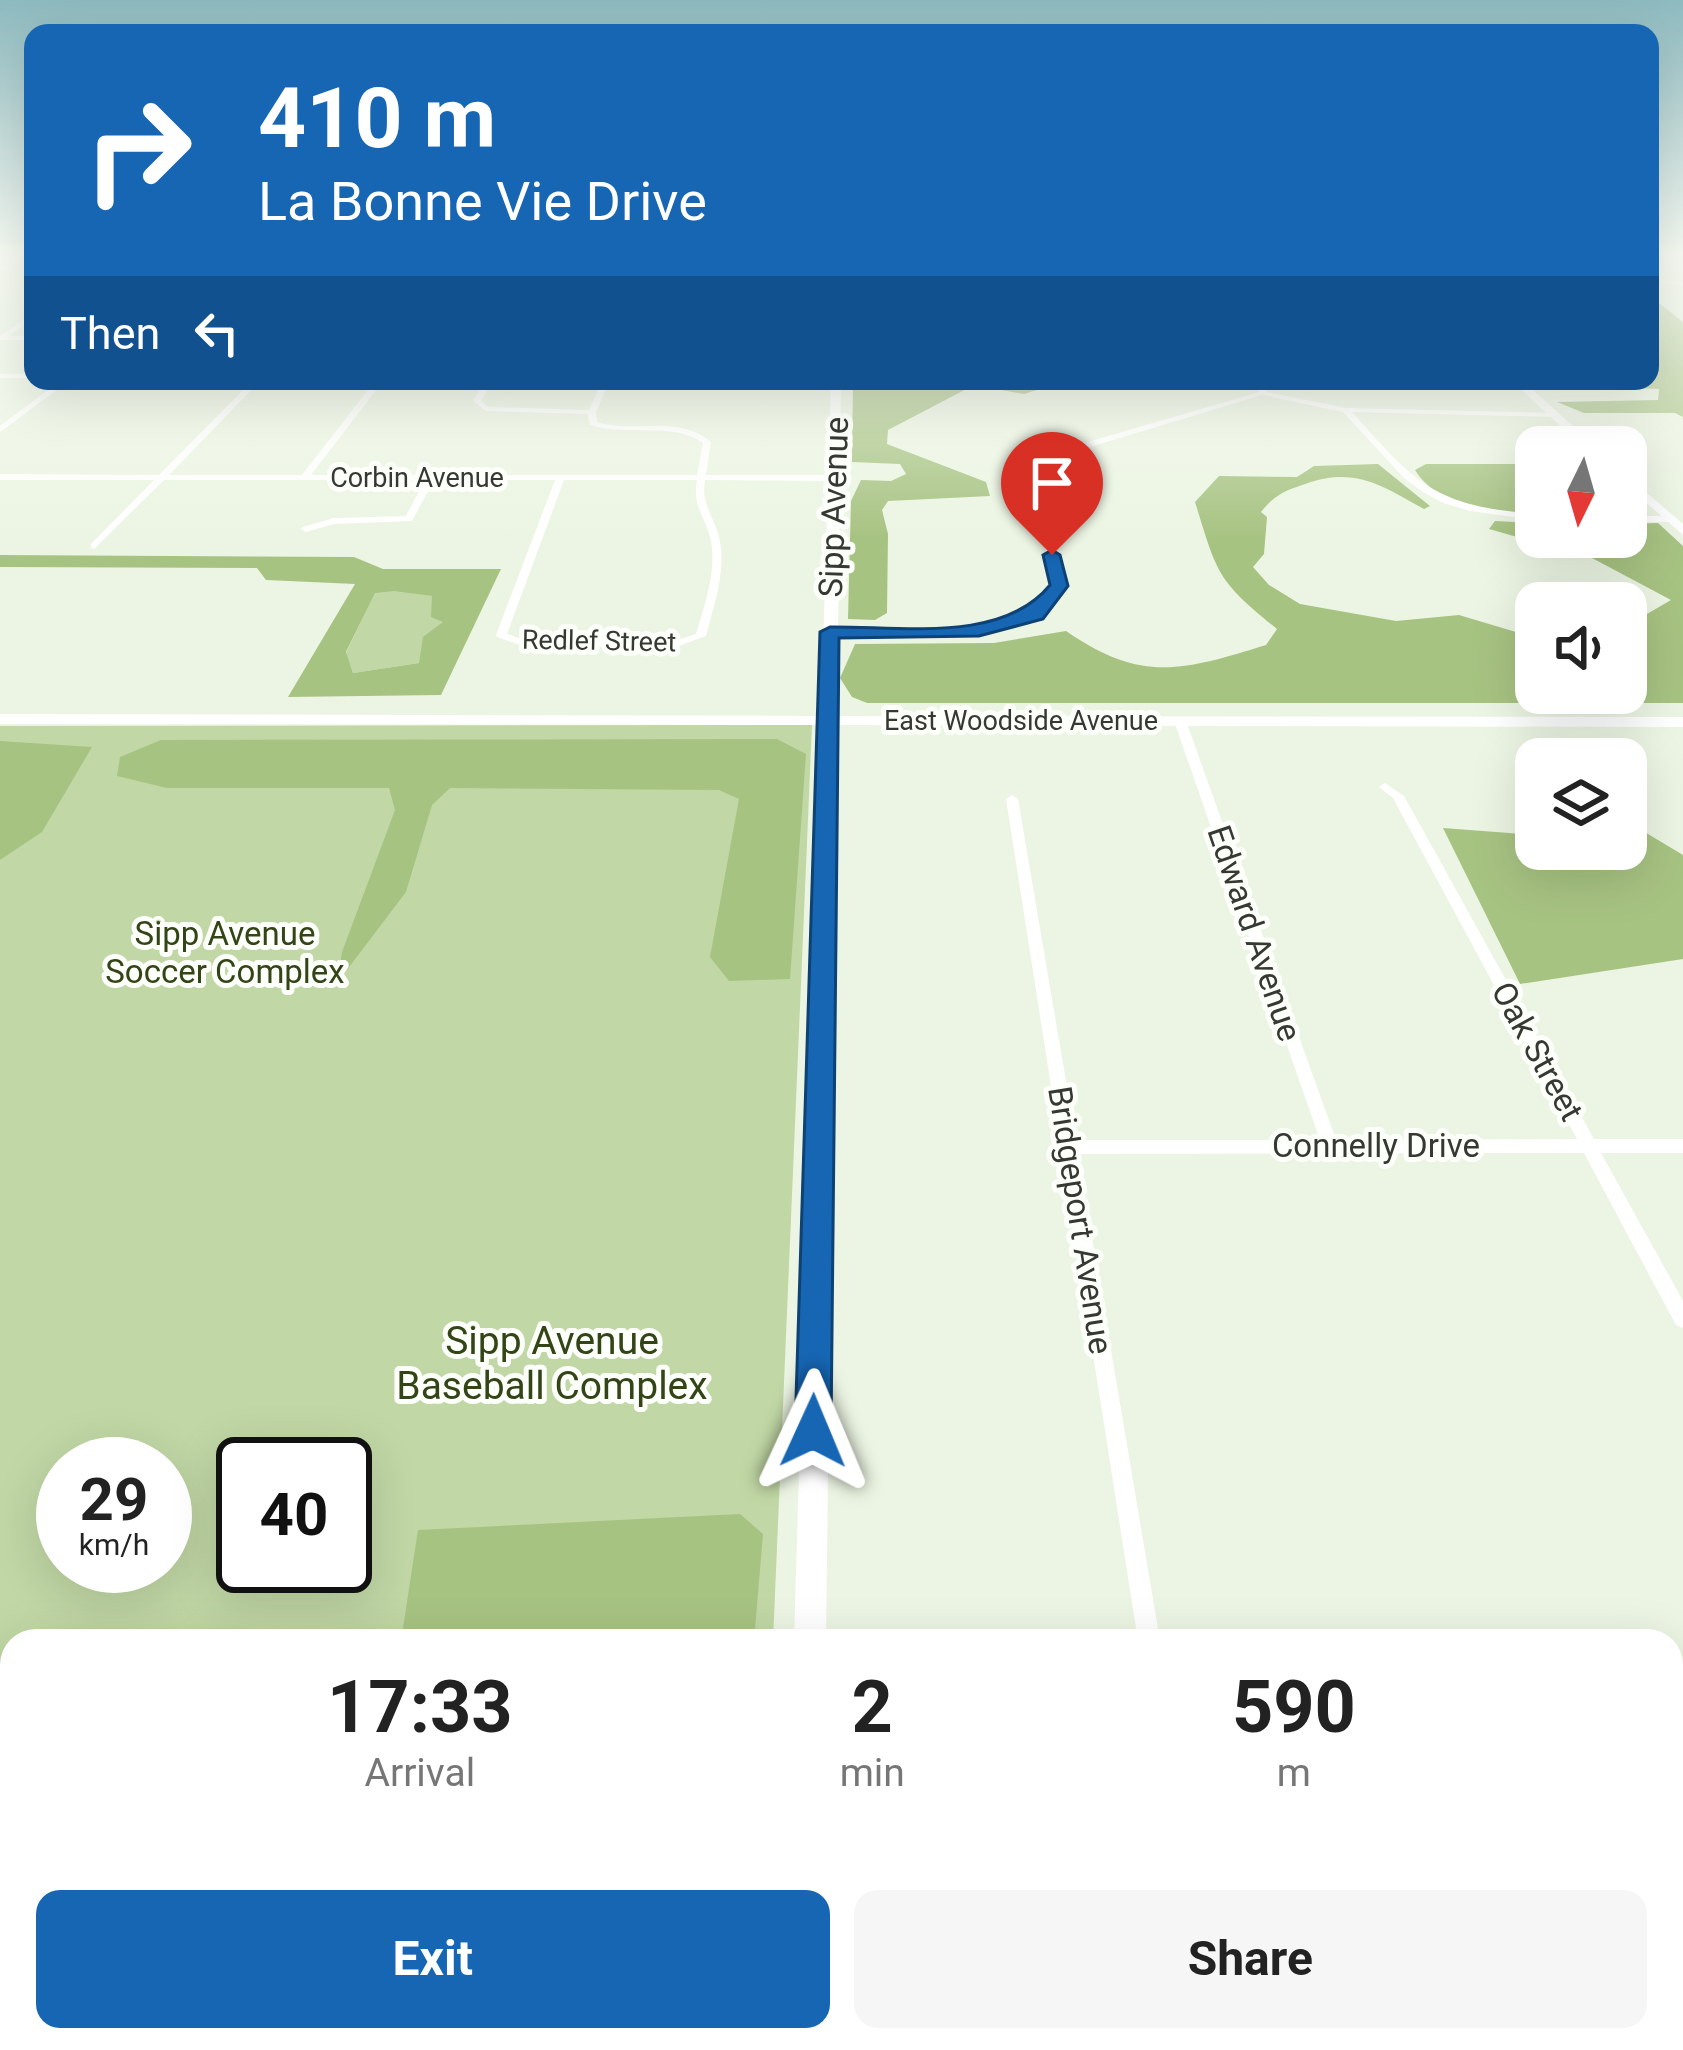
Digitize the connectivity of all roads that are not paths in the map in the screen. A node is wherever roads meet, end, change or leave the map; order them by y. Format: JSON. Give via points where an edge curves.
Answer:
{"nodes":[{"id":1,"x":52,"y":390,"type":"edge"},
{"id":2,"x":247,"y":390,"type":"edge"},
{"id":3,"x":373,"y":390,"type":"edge"},
{"id":4,"x":484,"y":390,"type":"edge"},
{"id":5,"x":602,"y":390,"type":"edge"},
{"id":6,"x":836,"y":390,"type":"edge"},
{"id":7,"x":1263,"y":390,"type":"edge"},
{"id":8,"x":1526,"y":390,"type":"edge"},
{"id":9,"x":1262,"y":394,"type":"junction"},
{"id":10,"x":1346,"y":410,"type":"junction"},
{"id":11,"x":592,"y":412,"type":"junction"},
{"id":12,"x":1554,"y":415,"type":"junction"},
{"id":13,"x":1566,"y":426,"type":"edge"},
{"id":14,"x":0,"y":430,"type":"edge"},
{"id":15,"x":0,"y":477,"type":"edge"},
{"id":16,"x":15,"y":477,"type":"junction"},
{"id":17,"x":163,"y":477,"type":"junction"},
{"id":18,"x":431,"y":477,"type":"junction"},
{"id":19,"x":304,"y":478,"type":"junction"},
{"id":20,"x":834,"y":478,"type":"junction"},
{"id":21,"x":560,"y":479,"type":"junction"},
{"id":22,"x":700,"y":479,"type":"junction"},
{"id":23,"x":0,"y":489,"type":"edge"},
{"id":24,"x":1647,"y":498,"type":"edge"},
{"id":25,"x":1515,"y":515,"type":"edge"},
{"id":26,"x":1647,"y":518,"type":"edge"},
{"id":27,"x":1670,"y":518,"type":"junction"},
{"id":28,"x":306,"y":529,"type":"dead end"},
{"id":29,"x":1683,"y":530,"type":"edge"},
{"id":30,"x":94,"y":546,"type":"dead end"},
{"id":31,"x":830,"y":632,"type":"junction"},
{"id":32,"x":0,"y":719,"type":"edge"},
{"id":33,"x":827,"y":721,"type":"junction"},
{"id":34,"x":1180,"y":721,"type":"junction"},
{"id":35,"x":1683,"y":722,"type":"edge"},
{"id":36,"x":1385,"y":787,"type":"dead end"},
{"id":37,"x":1012,"y":799,"type":"dead end"},
{"id":38,"x":1589,"y":1144,"type":"junction"},
{"id":39,"x":1330,"y":1145,"type":"junction"},
{"id":40,"x":1683,"y":1146,"type":"edge"},
{"id":41,"x":1070,"y":1148,"type":"junction"},
{"id":42,"x":1683,"y":1319,"type":"edge"},
{"id":43,"x":810,"y":1629,"type":"edge"},
{"id":44,"x":1147,"y":1629,"type":"edge"}],
"edges":[{"from":1,"to":14,"type":"street"},
{"from":2,"to":17,"type":"street"},
{"from":3,"to":19,"type":"street"},
{"from":4,"to":11,"type":"street","via":[[477,401],[487,410]]},
{"from":5,"to":11,"type":"street"},
{"from":6,"to":20,"type":"street","name":"Sipp Avenue"},
{"from":7,"to":9,"type":"street"},
{"from":8,"to":12,"type":"street"},
{"from":9,"to":10,"type":"street"},
{"from":9,"to":31,"type":"street","via":[[1067,451],[1042,476],[1043,522],[1059,586],[1036,615],[979,630]]},
{"from":10,"to":12,"type":"street"},
{"from":10,"to":25,"type":"street","via":[[1417,489],[1453,505]]},
{"from":11,"to":22,"type":"street","via":[[600,427],[704,437]]},
{"from":12,"to":13,"type":"street"},
{"from":15,"to":16,"type":"street","name":"Corbin Avenue"},
{"from":16,"to":17,"type":"street","name":"Corbin Avenue"},
{"from":16,"to":23,"type":"street"},
{"from":17,"to":19,"type":"street","name":"Corbin Avenue"},
{"from":17,"to":30,"type":"street"},
{"from":18,"to":19,"type":"street","name":"Corbin Avenue"},
{"from":18,"to":21,"type":"street","name":"Corbin Avenue"},
{"from":18,"to":28,"type":"street","via":[[409,519],[334,520]]},
{"from":20,"to":22,"type":"street","name":"Corbin Avenue"},
{"from":20,"to":31,"type":"street","name":"Sipp Avenue"},
{"from":21,"to":22,"type":"street","name":"Corbin Avenue"},
{"from":21,"to":22,"type":"street","name":"Redlef Street","via":[[500,630],[508,640],[676,644],[701,636],[717,556]]},
{"from":24,"to":27,"type":"street"},
{"from":26,"to":27,"type":"street"},
{"from":27,"to":29,"type":"street"},
{"from":31,"to":33,"type":"street","name":"Sipp Avenue"},
{"from":32,"to":33,"type":"street","name":"East Woodside Avenue"},
{"from":33,"to":34,"type":"street","name":"East Woodside Avenue"},
{"from":33,"to":43,"type":"street","name":"Sipp Avenue"},
{"from":34,"to":35,"type":"street","name":"East Woodside Avenue"},
{"from":34,"to":39,"type":"street","name":"Edward Avenue"},
{"from":36,"to":38,"type":"street","name":"Oak Street","via":[[1398,796]]},
{"from":37,"to":41,"type":"street","name":"Bridgeport Avenue"},
{"from":38,"to":39,"type":"street","name":"Connelly Drive"},
{"from":38,"to":40,"type":"street","name":"Connelly Drive"},
{"from":38,"to":42,"type":"street","name":"Oak Street"},
{"from":39,"to":41,"type":"street","name":"Connelly Drive"},
{"from":41,"to":44,"type":"street","name":"Bridgeport Avenue"}]}
